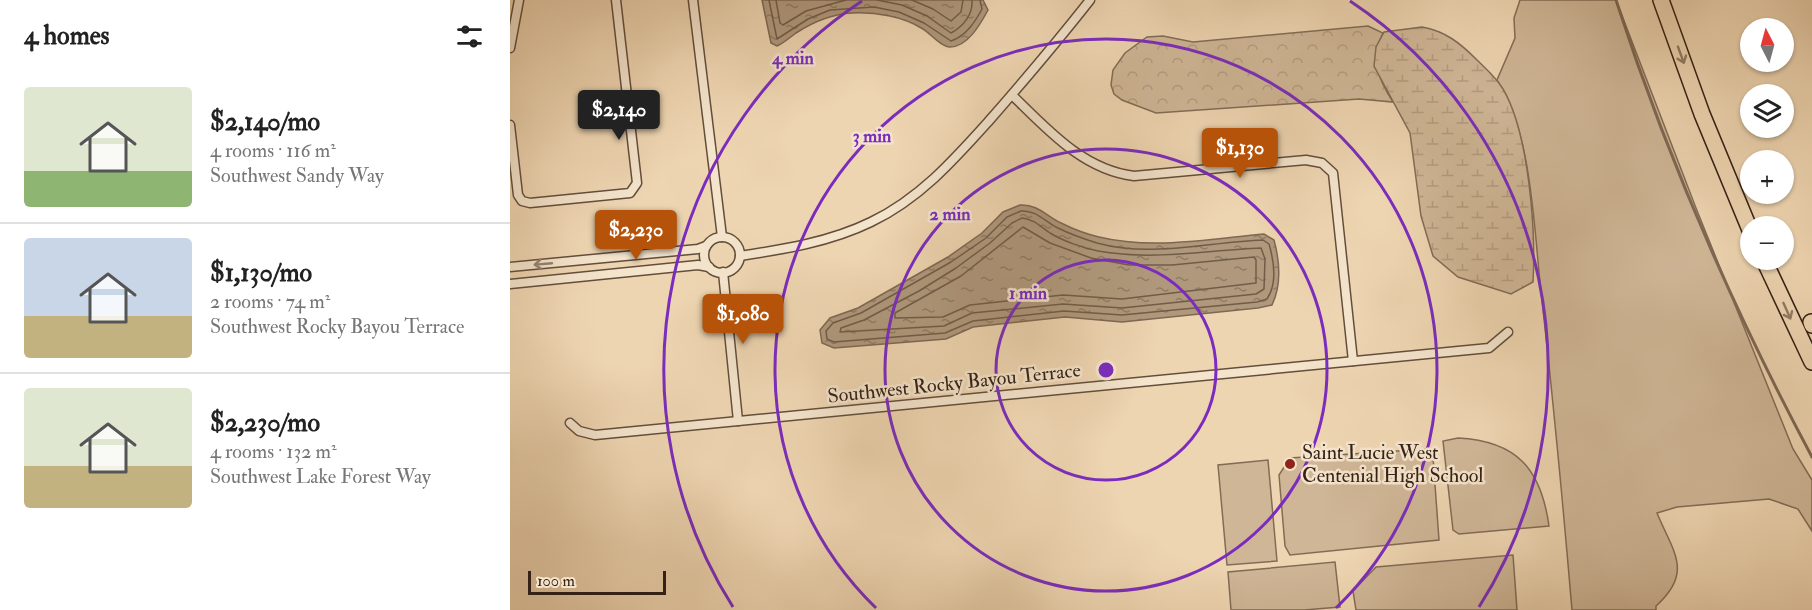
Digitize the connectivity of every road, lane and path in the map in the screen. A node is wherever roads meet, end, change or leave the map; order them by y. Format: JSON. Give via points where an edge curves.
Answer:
{"nodes":[{"id":1,"x":519,"y":0,"type":"edge"},
{"id":2,"x":616,"y":0,"type":"edge"},
{"id":3,"x":693,"y":0,"type":"edge"},
{"id":4,"x":1090,"y":0,"type":"edge"},
{"id":5,"x":1661,"y":0,"type":"edge"},
{"id":6,"x":510,"y":48,"type":"edge"},
{"id":7,"x":1012,"y":95,"type":"junction"},
{"id":8,"x":510,"y":125,"type":"edge"},
{"id":9,"x":1744,"y":216,"type":"edge"},
{"id":10,"x":722,"y":237,"type":"junction"},
{"id":11,"x":706,"y":246,"type":"junction"},
{"id":12,"x":740,"y":256,"type":"junction"},
{"id":13,"x":617,"y":257,"type":"junction"},
{"id":14,"x":510,"y":267,"type":"edge"},
{"id":15,"x":709,"y":267,"type":"junction"},
{"id":16,"x":1769,"y":270,"type":"edge"},
{"id":17,"x":723,"y":272,"type":"junction"},
{"id":18,"x":622,"y":273,"type":"junction"},
{"id":19,"x":510,"y":284,"type":"edge"},
{"id":20,"x":1509,"y":332,"type":"dead end"},
{"id":21,"x":1353,"y":361,"type":"junction"},
{"id":22,"x":1812,"y":362,"type":"edge"},
{"id":23,"x":738,"y":421,"type":"junction"},
{"id":24,"x":570,"y":423,"type":"dead end"}],
"edges":[{"from":1,"to":6,"type":"street"},
{"from":2,"to":8,"type":"street","via":[[635,189],[630,193],[522,201],[518,195]]},
{"from":3,"to":10,"type":"street"},
{"from":4,"to":7,"type":"street"},
{"from":5,"to":9,"type":"highway","one_way":true},
{"from":7,"to":12,"type":"street","via":[[927,187],[902,205],[834,237]]},
{"from":7,"to":21,"type":"street","via":[[1057,139],[1113,174],[1134,176],[1306,160],[1322,163],[1333,173]]},
{"from":10,"to":11,"type":"street"},
{"from":10,"to":12,"type":"street","via":[[736,244]]},
{"from":11,"to":13,"type":"street"},
{"from":11,"to":15,"type":"street","via":[[704,258]]},
{"from":12,"to":17,"type":"street","via":[[732,269]]},
{"from":13,"to":14,"type":"street","one_way":true},
{"from":13,"to":18,"type":"street","via":[[623,265]]},
{"from":15,"to":17,"type":"street"},
{"from":15,"to":18,"type":"street"},
{"from":16,"to":22,"type":"highway","one_way":true},
{"from":17,"to":23,"type":"street"},
{"from":18,"to":19,"type":"street"},
{"from":20,"to":21,"type":"street","name":"Southwest Rocky Bayou Terrace","via":[[1489,348]]},
{"from":21,"to":23,"type":"street","name":"Southwest Rocky Bayou Terrace"},
{"from":23,"to":24,"type":"street","name":"Southwest Rocky Bayou Terrace","via":[[595,435],[579,431]]}]}
